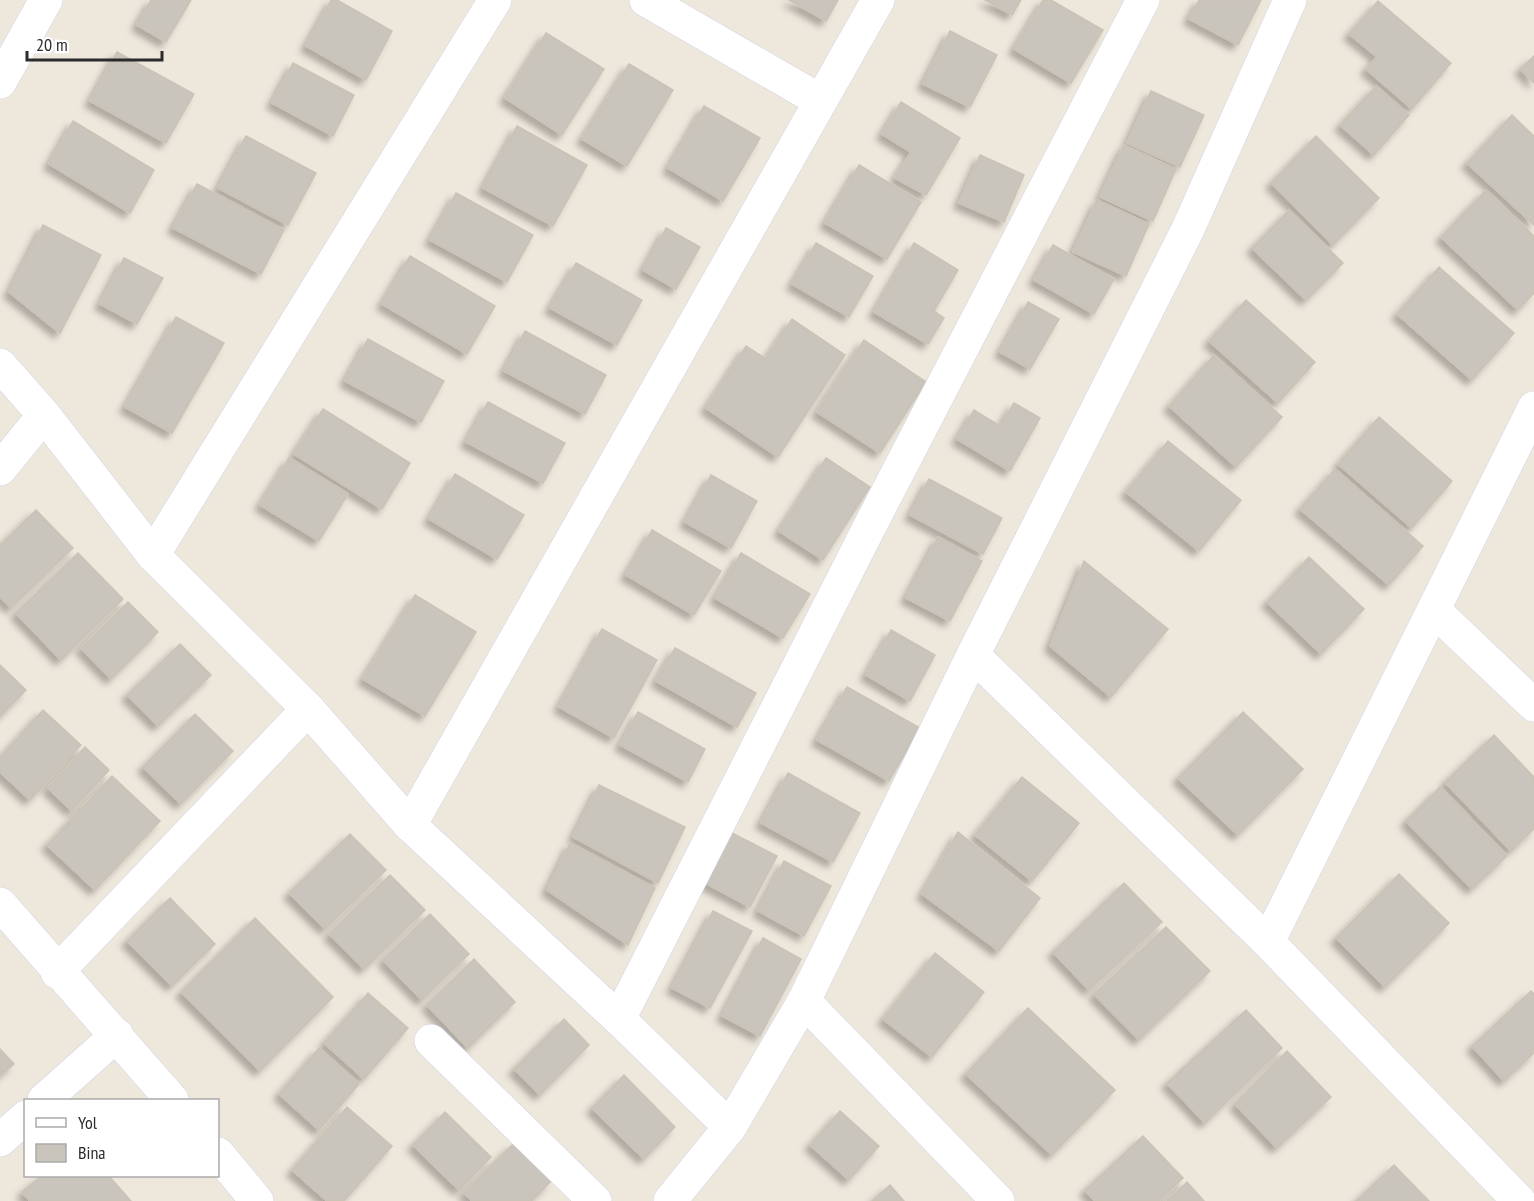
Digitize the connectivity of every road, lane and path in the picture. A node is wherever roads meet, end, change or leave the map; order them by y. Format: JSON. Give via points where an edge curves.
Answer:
{"nodes":[{"id":1,"x":46,"y":0,"type":"edge"},
{"id":2,"x":495,"y":0,"type":"edge"},
{"id":3,"x":646,"y":0,"type":"edge"},
{"id":4,"x":878,"y":0,"type":"edge"},
{"id":5,"x":1143,"y":0,"type":"edge"},
{"id":6,"x":1290,"y":0,"type":"edge"},
{"id":7,"x":0,"y":82,"type":"edge"},
{"id":8,"x":819,"y":100,"type":"junction"},
{"id":9,"x":0,"y":365,"type":"edge"},
{"id":10,"x":1534,"y":408,"type":"edge"},
{"id":11,"x":44,"y":415,"type":"junction"},
{"id":12,"x":0,"y":469,"type":"edge"},
{"id":13,"x":153,"y":555,"type":"junction"},
{"id":14,"x":1435,"y":611,"type":"junction"},
{"id":15,"x":973,"y":655,"type":"junction"},
{"id":16,"x":1534,"y":705,"type":"edge"},
{"id":17,"x":308,"y":709,"type":"junction"},
{"id":18,"x":410,"y":825,"type":"junction"},
{"id":19,"x":0,"y":904,"type":"edge"},
{"id":20,"x":1268,"y":942,"type":"junction"},
{"id":21,"x":57,"y":972,"type":"junction"},
{"id":22,"x":804,"y":1001,"type":"junction"},
{"id":23,"x":619,"y":1019,"type":"junction"},
{"id":24,"x":117,"y":1035,"type":"junction"},
{"id":25,"x":431,"y":1041,"type":"dead end"},
{"id":26,"x":46,"y":1099,"type":"edge"},
{"id":27,"x":170,"y":1099,"type":"edge"},
{"id":28,"x":24,"y":1119,"type":"edge"},
{"id":29,"x":730,"y":1127,"type":"junction"},
{"id":30,"x":0,"y":1140,"type":"edge"},
{"id":31,"x":219,"y":1155,"type":"edge"},
{"id":32,"x":257,"y":1201,"type":"edge"},
{"id":33,"x":595,"y":1201,"type":"edge"},
{"id":34,"x":670,"y":1201,"type":"edge"},
{"id":35,"x":998,"y":1201,"type":"edge"},
{"id":36,"x":1519,"y":1201,"type":"edge"}],
"edges":[{"from":1,"to":7,"type":"street"},
{"from":2,"to":13,"type":"street"},
{"from":3,"to":8,"type":"street"},
{"from":4,"to":8,"type":"street"},
{"from":5,"to":23,"type":"street"},
{"from":6,"to":15,"type":"street","via":[[1188,229]]},
{"from":8,"to":18,"type":"street"},
{"from":9,"to":11,"type":"street"},
{"from":10,"to":14,"type":"street"},
{"from":11,"to":12,"type":"street"},
{"from":11,"to":13,"type":"street"},
{"from":13,"to":17,"type":"street"},
{"from":14,"to":16,"type":"street"},
{"from":14,"to":20,"type":"street"},
{"from":15,"to":20,"type":"street"},
{"from":15,"to":22,"type":"street"},
{"from":17,"to":18,"type":"street"},
{"from":17,"to":21,"type":"street"},
{"from":18,"to":23,"type":"street"},
{"from":19,"to":21,"type":"street"},
{"from":20,"to":36,"type":"street"},
{"from":21,"to":24,"type":"street"},
{"from":22,"to":29,"type":"street"},
{"from":22,"to":35,"type":"street"},
{"from":23,"to":29,"type":"street"},
{"from":24,"to":26,"type":"street"},
{"from":24,"to":27,"type":"street"},
{"from":25,"to":33,"type":"street"},
{"from":28,"to":30,"type":"street"},
{"from":29,"to":34,"type":"street"},
{"from":31,"to":32,"type":"street"}]}
